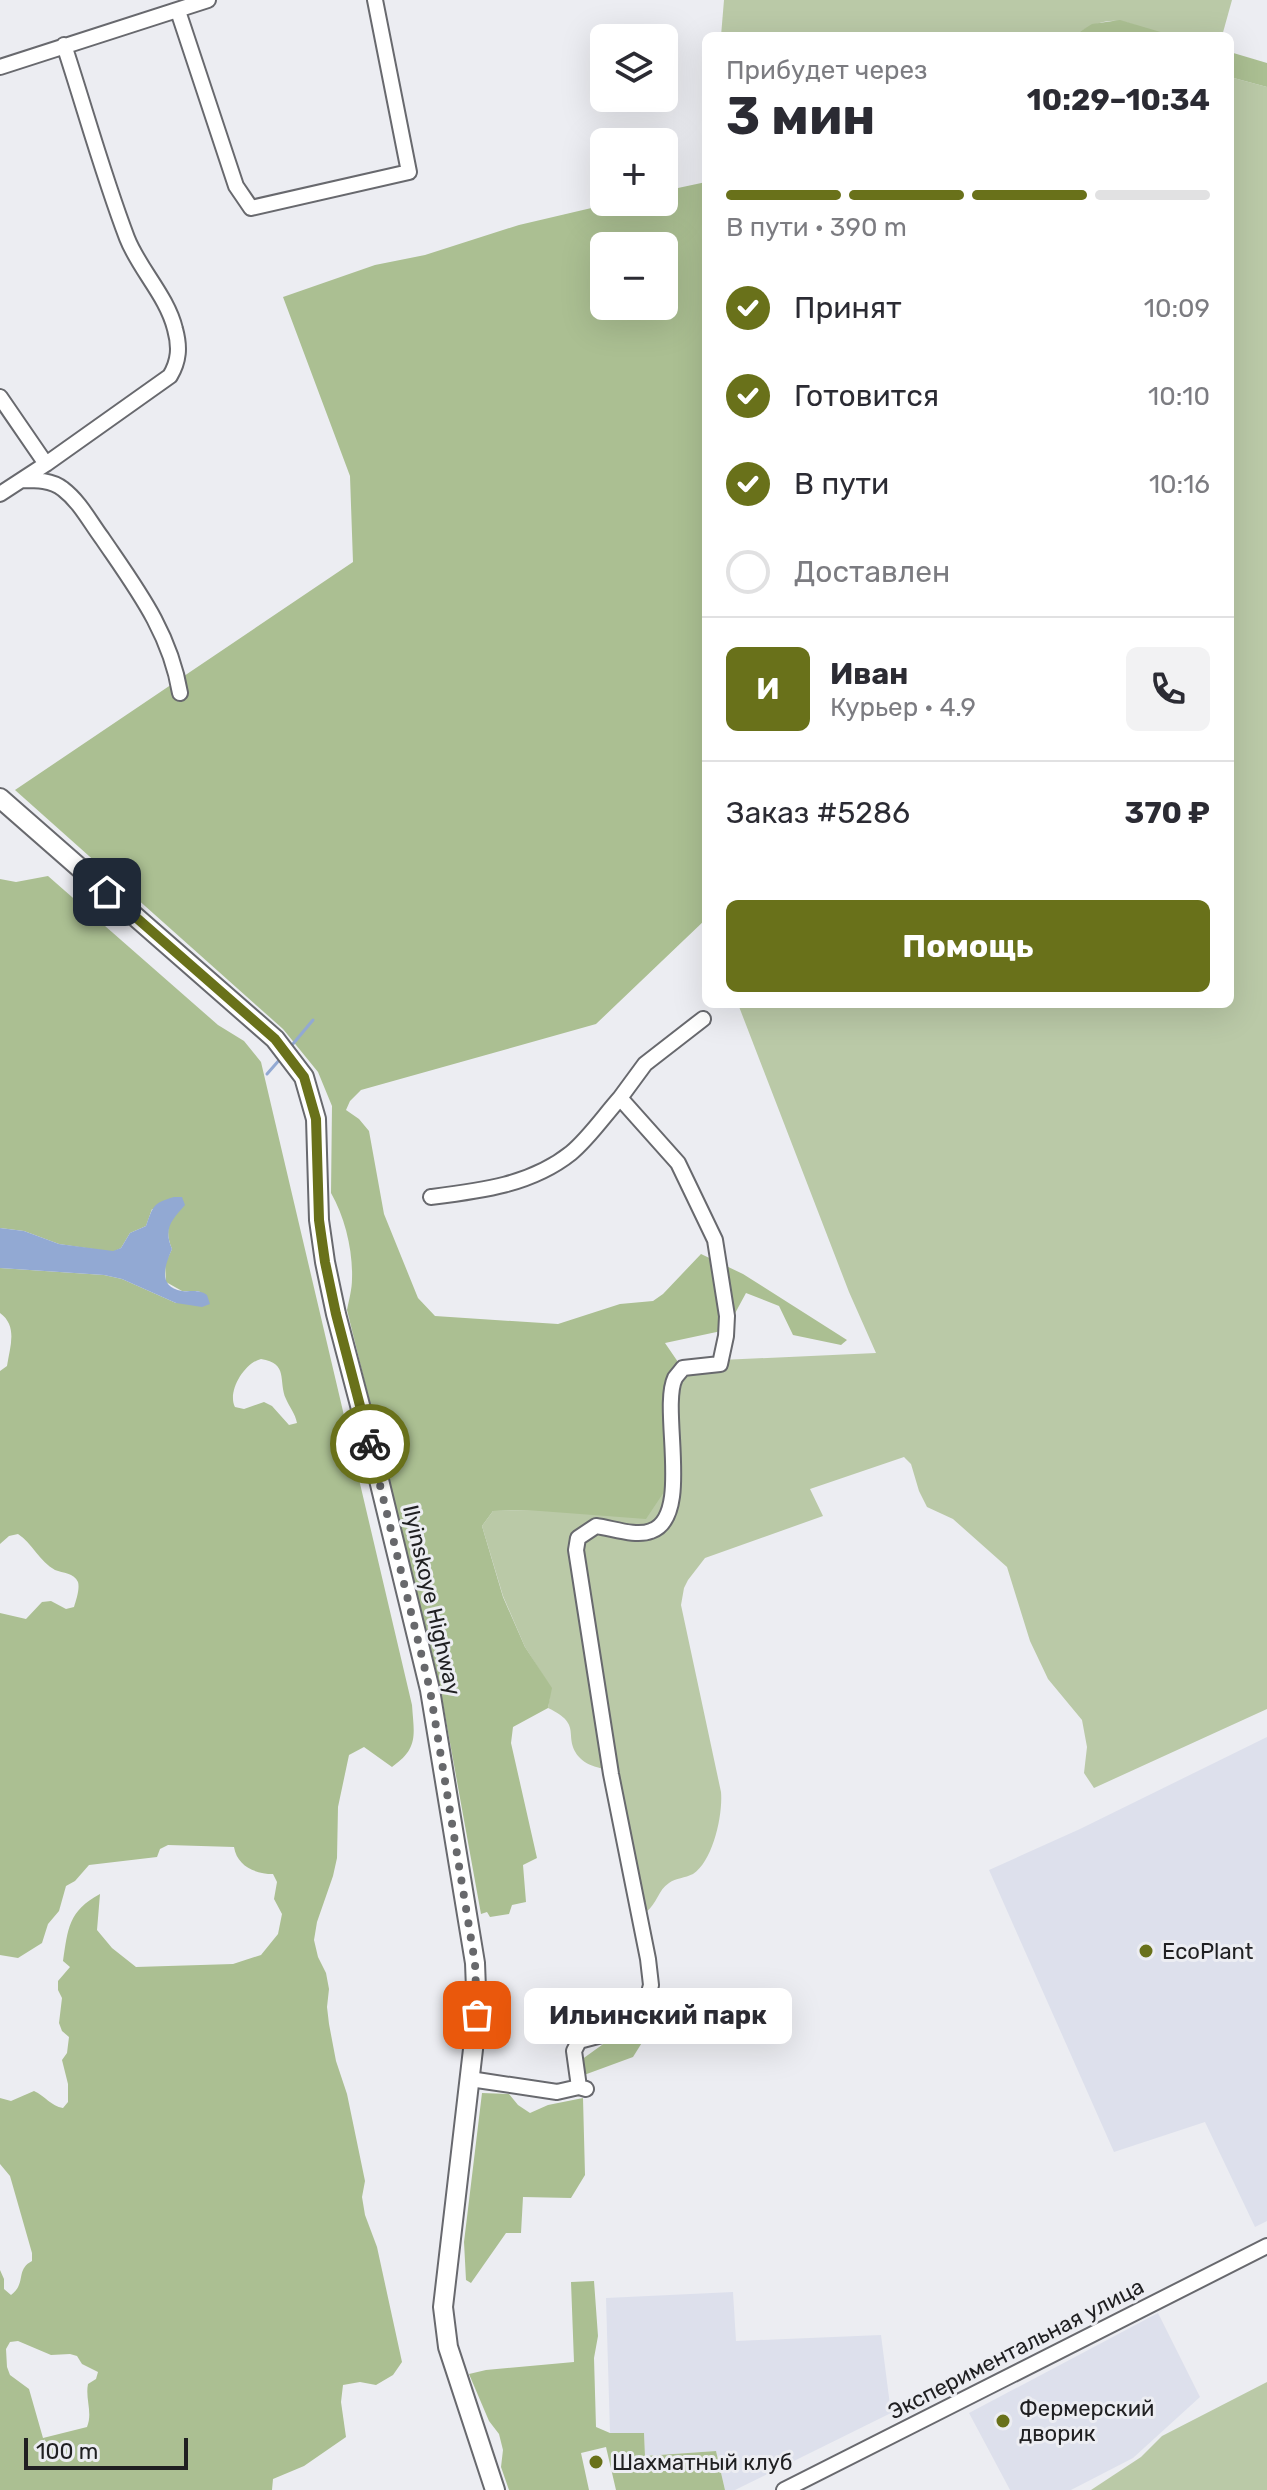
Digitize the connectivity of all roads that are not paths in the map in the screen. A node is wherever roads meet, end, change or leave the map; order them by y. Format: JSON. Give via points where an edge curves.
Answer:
{"nodes":[{"id":1,"x":208,"y":0,"type":"edge"},
{"id":2,"x":375,"y":0,"type":"edge"},
{"id":3,"x":178,"y":11,"type":"junction"},
{"id":4,"x":64,"y":45,"type":"junction"},
{"id":5,"x":0,"y":67,"type":"edge"},
{"id":6,"x":0,"y":397,"type":"edge"},
{"id":7,"x":46,"y":464,"type":"junction"},
{"id":8,"x":21,"y":480,"type":"junction"},
{"id":9,"x":0,"y":494,"type":"edge"},
{"id":10,"x":180,"y":693,"type":"dead end"},
{"id":11,"x":0,"y":798,"type":"edge"},
{"id":12,"x":703,"y":1019,"type":"dead end"},
{"id":13,"x":620,"y":1098,"type":"junction"},
{"id":14,"x":431,"y":1197,"type":"dead end"},
{"id":15,"x":470,"y":2079,"type":"junction"},
{"id":16,"x":1267,"y":2246,"type":"edge"},
{"id":17,"x":495,"y":2490,"type":"edge"},
{"id":18,"x":784,"y":2490,"type":"edge"}],
"edges":[{"from":1,"to":3,"type":"street"},
{"from":2,"to":3,"type":"street","via":[[409,172],[251,208],[236,186]]},
{"from":3,"to":4,"type":"street"},
{"from":4,"to":5,"type":"street"},
{"from":4,"to":7,"type":"street","via":[[128,241],[175,327],[178,347],[170,376]]},
{"from":6,"to":7,"type":"street"},
{"from":7,"to":8,"type":"street"},
{"from":8,"to":9,"type":"street"},
{"from":8,"to":10,"type":"street","via":[[62,488],[78,503],[150,609],[176,668]]},
{"from":11,"to":15,"type":"main road","name":"Ilyinskoye Highway","via":[[275,1039],[304,1077],[312,1098],[325,1262],[430,1690],[475,1963],[477,2015]]},
{"from":12,"to":13,"type":"street","via":[[645,1064]]},
{"from":13,"to":14,"type":"street","via":[[571,1153],[533,1176],[483,1191]]},
{"from":13,"to":15,"type":"street","via":[[678,1163],[715,1240],[727,1316],[720,1364],[683,1368],[675,1379],[674,1480],[669,1511],[659,1527],[641,1533],[596,1526],[578,1538],[576,1550],[651,1985],[647,2000],[622,2023],[579,2041],[574,2051],[583,2088],[557,2092]]},
{"from":15,"to":17,"type":"main road","name":"Ilyinskoye Highway","via":[[443,2307],[452,2359]]},
{"from":16,"to":18,"type":"street","name":"Экспериментальная улица"}]}
